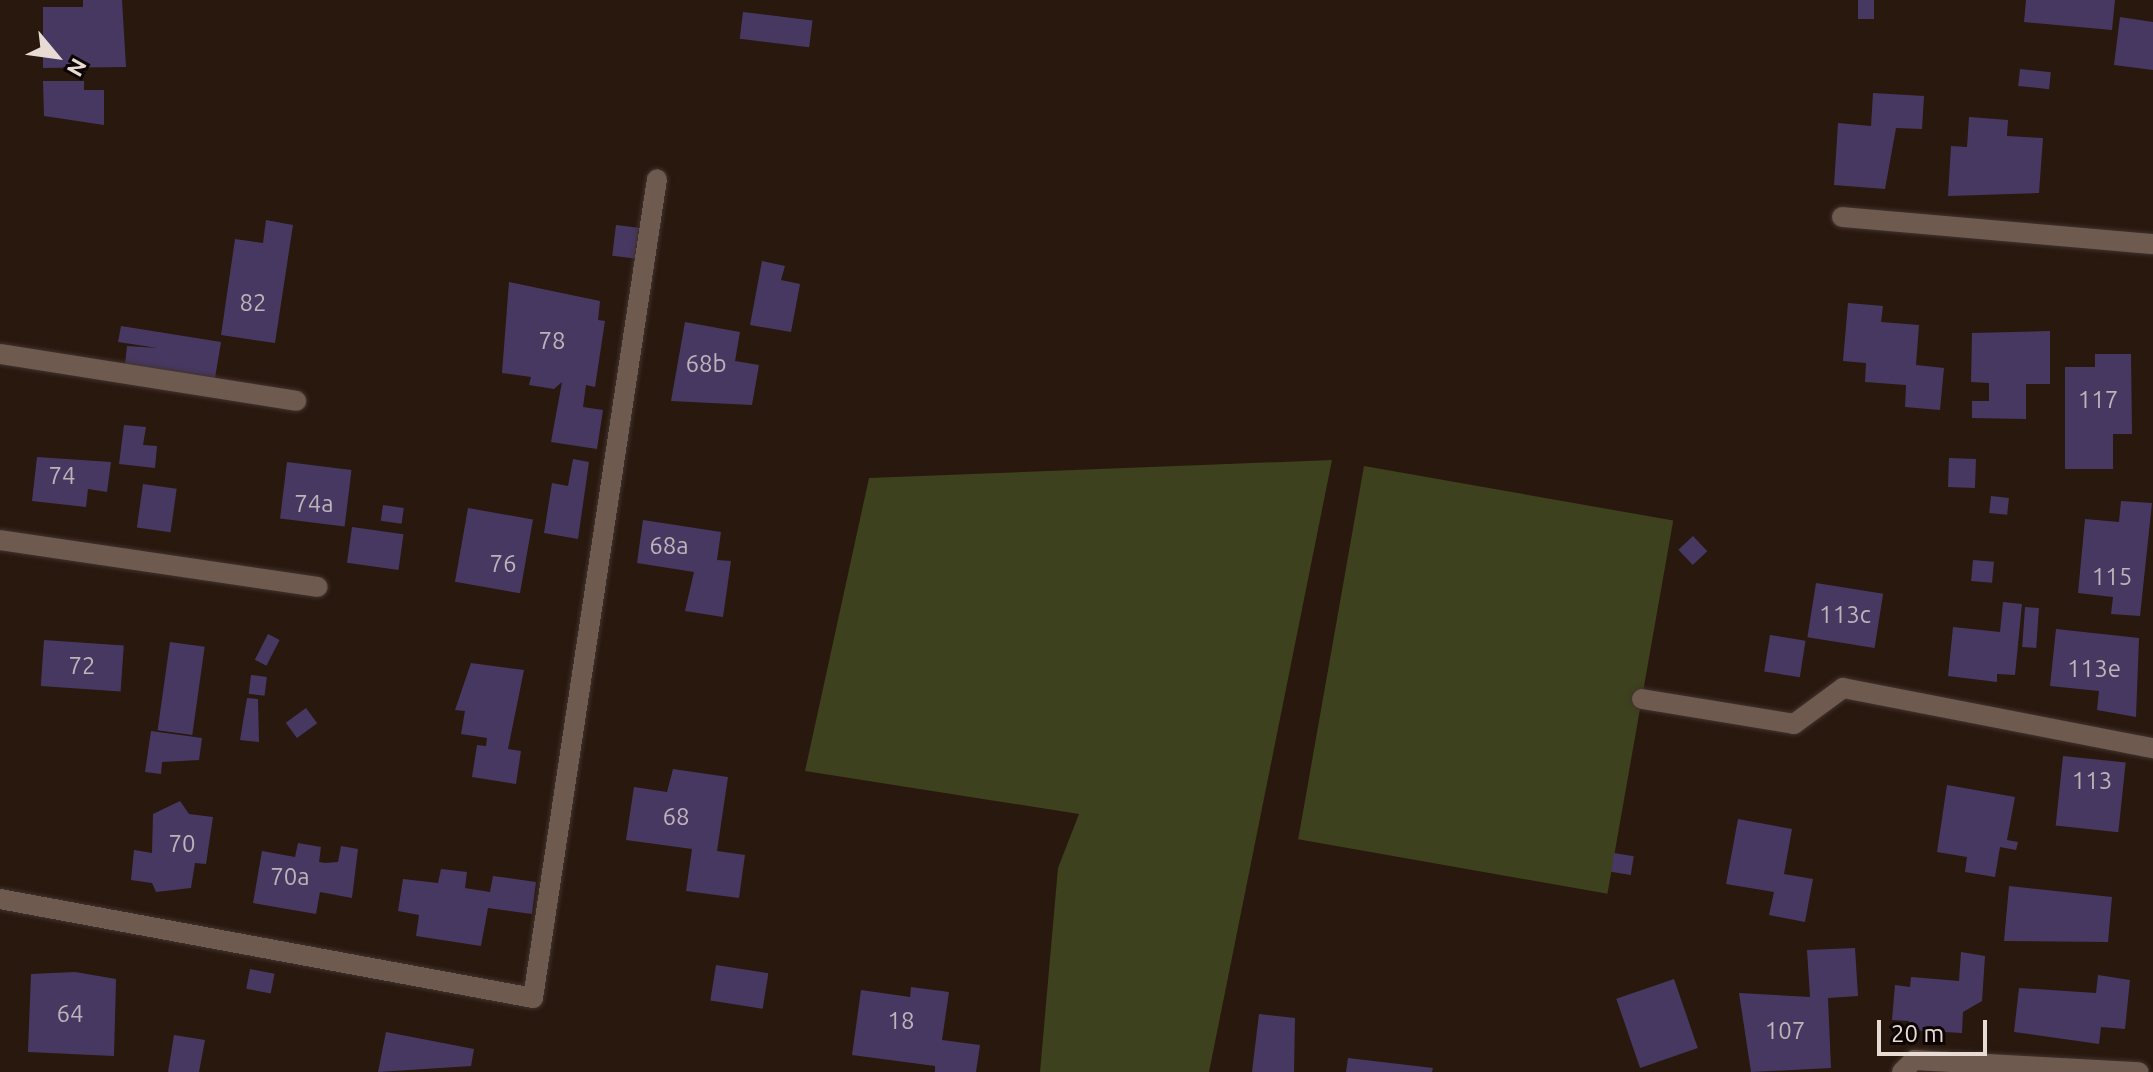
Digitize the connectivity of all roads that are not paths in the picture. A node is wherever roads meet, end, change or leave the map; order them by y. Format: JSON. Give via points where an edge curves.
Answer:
{"nodes":[{"id":1,"x":657,"y":179,"type":"dead end"},
{"id":2,"x":1842,"y":217,"type":"dead end"},
{"id":3,"x":2153,"y":244,"type":"edge"},
{"id":4,"x":0,"y":354,"type":"edge"},
{"id":5,"x":296,"y":401,"type":"dead end"},
{"id":6,"x":0,"y":540,"type":"edge"},
{"id":7,"x":318,"y":587,"type":"dead end"},
{"id":8,"x":1642,"y":699,"type":"dead end"},
{"id":9,"x":2153,"y":748,"type":"edge"},
{"id":10,"x":0,"y":899,"type":"edge"},
{"id":11,"x":1902,"y":1072,"type":"edge"},
{"id":12,"x":2139,"y":1072,"type":"edge"}],
"edges":[{"from":1,"to":10,"type":"street","via":[[533,998]]},
{"from":2,"to":3,"type":"street"},
{"from":4,"to":5,"type":"street"},
{"from":6,"to":7,"type":"street"},
{"from":8,"to":9,"type":"street","via":[[1794,724],[1843,688]]},
{"from":11,"to":12,"type":"street","via":[[1914,1060]]}]}
